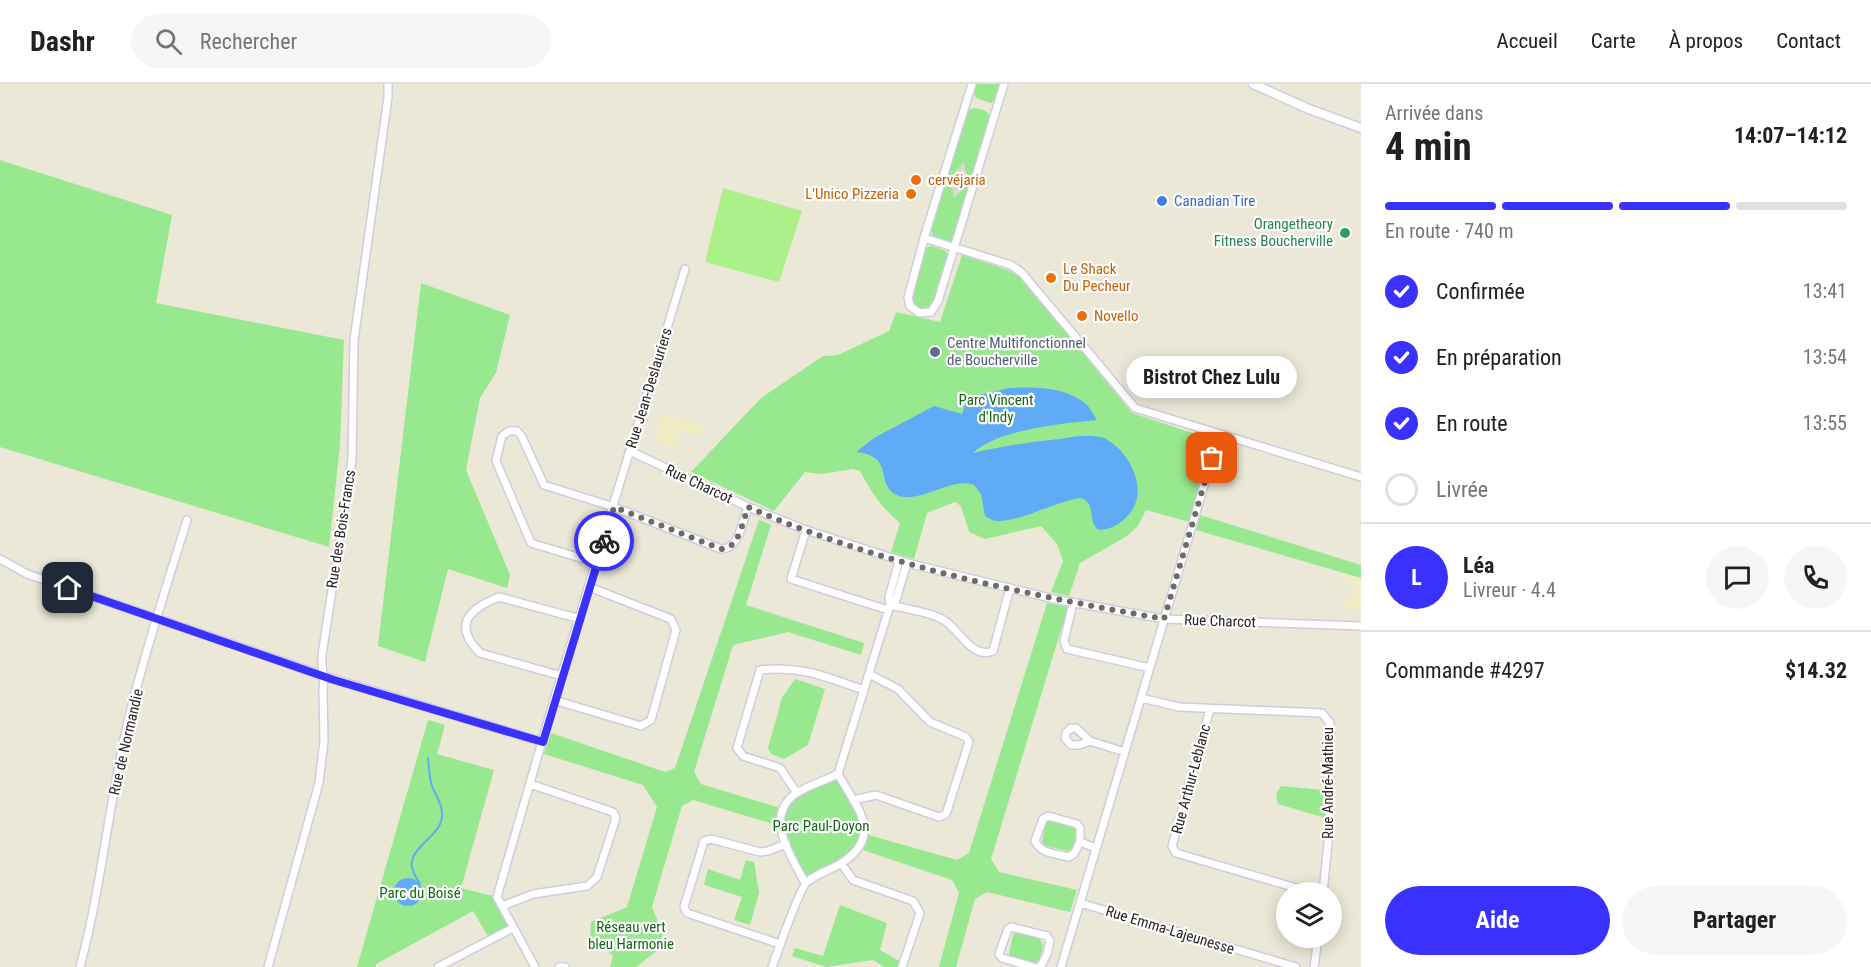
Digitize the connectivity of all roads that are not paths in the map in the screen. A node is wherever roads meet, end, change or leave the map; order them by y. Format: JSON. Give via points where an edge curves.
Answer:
{"nodes":[{"id":1,"x":388,"y":84,"type":"edge"},
{"id":2,"x":972,"y":84,"type":"edge"},
{"id":3,"x":1004,"y":84,"type":"edge"},
{"id":4,"x":1253,"y":84,"type":"edge"},
{"id":5,"x":1361,"y":128,"type":"edge"},
{"id":6,"x":924,"y":238,"type":"junction"},
{"id":7,"x":954,"y":247,"type":"junction"},
{"id":8,"x":685,"y":269,"type":"dead end"},
{"id":9,"x":1219,"y":435,"type":"junction"},
{"id":10,"x":630,"y":451,"type":"junction"},
{"id":11,"x":1361,"y":477,"type":"edge"},
{"id":12,"x":614,"y":507,"type":"junction"},
{"id":13,"x":748,"y":507,"type":"junction"},
{"id":14,"x":187,"y":520,"type":"dead end"},
{"id":15,"x":806,"y":530,"type":"junction"},
{"id":16,"x":0,"y":559,"type":"edge"},
{"id":17,"x":903,"y":562,"type":"junction"},
{"id":18,"x":597,"y":563,"type":"junction"},
{"id":19,"x":590,"y":587,"type":"junction"},
{"id":20,"x":1010,"y":588,"type":"junction"},
{"id":21,"x":1073,"y":603,"type":"junction"},
{"id":22,"x":889,"y":608,"type":"junction"},
{"id":23,"x":157,"y":618,"type":"junction"},
{"id":24,"x":580,"y":619,"type":"junction"},
{"id":25,"x":1164,"y":619,"type":"junction"},
{"id":26,"x":1361,"y":626,"type":"edge"},
{"id":27,"x":1149,"y":668,"type":"junction"},
{"id":28,"x":869,"y":674,"type":"junction"},
{"id":29,"x":323,"y":675,"type":"junction"},
{"id":30,"x":562,"y":676,"type":"junction"},
{"id":31,"x":864,"y":690,"type":"junction"},
{"id":32,"x":1141,"y":698,"type":"junction"},
{"id":33,"x":555,"y":700,"type":"junction"},
{"id":34,"x":1210,"y":709,"type":"junction"},
{"id":35,"x":1090,"y":741,"type":"dead end"},
{"id":36,"x":543,"y":742,"type":"junction"},
{"id":37,"x":1125,"y":752,"type":"junction"},
{"id":38,"x":838,"y":774,"type":"junction"},
{"id":39,"x":530,"y":784,"type":"junction"},
{"id":40,"x":797,"y":793,"type":"junction"},
{"id":41,"x":853,"y":800,"type":"junction"},
{"id":42,"x":1080,"y":842,"type":"junction"},
{"id":43,"x":786,"y":844,"type":"junction"},
{"id":44,"x":1096,"y":848,"type":"junction"},
{"id":45,"x":841,"y":863,"type":"junction"},
{"id":46,"x":1276,"y":882,"type":"edge"},
{"id":47,"x":1324,"y":882,"type":"edge"},
{"id":48,"x":806,"y":883,"type":"junction"},
{"id":49,"x":1080,"y":903,"type":"junction"},
{"id":50,"x":502,"y":906,"type":"junction"},
{"id":51,"x":513,"y":928,"type":"junction"},
{"id":52,"x":780,"y":944,"type":"junction"},
{"id":53,"x":1317,"y":948,"type":"edge"},
{"id":54,"x":1047,"y":954,"type":"junction"},
{"id":55,"x":1061,"y":964,"type":"edge"},
{"id":56,"x":80,"y":967,"type":"edge"},
{"id":57,"x":268,"y":967,"type":"edge"},
{"id":58,"x":438,"y":967,"type":"edge"},
{"id":59,"x":535,"y":967,"type":"edge"},
{"id":60,"x":559,"y":967,"type":"edge"},
{"id":61,"x":565,"y":967,"type":"edge"},
{"id":62,"x":772,"y":967,"type":"edge"},
{"id":63,"x":902,"y":967,"type":"edge"},
{"id":64,"x":1036,"y":967,"type":"edge"},
{"id":65,"x":1296,"y":967,"type":"edge"},
{"id":66,"x":1314,"y":967,"type":"edge"}],
"edges":[{"from":1,"to":29,"type":"street","name":"Rue des Bois-Francs","via":[[354,340],[352,460],[323,638]]},
{"from":2,"to":6,"type":"street"},
{"from":3,"to":7,"type":"street"},
{"from":4,"to":5,"type":"street"},
{"from":6,"to":7,"type":"street"},
{"from":6,"to":7,"type":"street","via":[[908,301],[911,309],[919,313],[929,313],[936,307]]},
{"from":7,"to":9,"type":"street","via":[[1011,265],[1022,273],[1135,408]]},
{"from":8,"to":10,"type":"street","name":"Rue Jean-Deslauriers"},
{"from":9,"to":11,"type":"street"},
{"from":9,"to":25,"type":"street"},
{"from":10,"to":12,"type":"street","name":"Rue Jean-Deslauriers"},
{"from":10,"to":13,"type":"street","name":"Rue Charcot"},
{"from":12,"to":13,"type":"street","via":[[726,550],[734,544]]},
{"from":12,"to":18,"type":"street","name":"Rue Jean-Deslauriers"},
{"from":12,"to":18,"type":"street","via":[[544,485],[521,435],[509,430],[502,436],[496,461],[531,543]]},
{"from":13,"to":15,"type":"street","name":"Rue Charcot"},
{"from":14,"to":23,"type":"street","name":"Rue de Normandie"},
{"from":15,"to":17,"type":"street","name":"Rue Charcot"},
{"from":15,"to":22,"type":"street","via":[[791,579]]},
{"from":16,"to":23,"type":"street","via":[[27,574]]},
{"from":17,"to":20,"type":"street","name":"Rue Charcot"},
{"from":17,"to":22,"type":"street","via":[[889,597]]},
{"from":18,"to":19,"type":"street","name":"Rue Jean-Deslauriers"},
{"from":19,"to":24,"type":"street","name":"Rue Jean-Deslauriers"},
{"from":19,"to":33,"type":"street","via":[[671,619],[676,630],[651,720],[641,726]]},
{"from":20,"to":21,"type":"street","name":"Rue Charcot"},
{"from":20,"to":22,"type":"street","via":[[993,651],[986,653],[972,647],[941,618]]},
{"from":21,"to":25,"type":"street","name":"Rue Charcot"},
{"from":21,"to":27,"type":"street","via":[[1064,642],[1067,649]]},
{"from":22,"to":28,"type":"street"},
{"from":23,"to":29,"type":"street"},
{"from":23,"to":56,"type":"street","name":"Rue de Normandie","via":[[129,717]]},
{"from":24,"to":30,"type":"street","name":"Rue Jean-Deslauriers"},
{"from":24,"to":30,"type":"street","via":[[499,597],[468,617],[465,629],[480,653]]},
{"from":25,"to":26,"type":"street","name":"Rue Charcot"},
{"from":25,"to":27,"type":"street"},
{"from":27,"to":32,"type":"street"},
{"from":28,"to":31,"type":"street"},
{"from":28,"to":41,"type":"street","via":[[898,689],[930,722],[969,742],[945,814],[939,817],[876,795]]},
{"from":29,"to":36,"type":"street"},
{"from":29,"to":57,"type":"street","name":"Rue des Bois-Francs","via":[[324,741],[319,783]]},
{"from":30,"to":33,"type":"street","name":"Rue Jean-Deslauriers"},
{"from":31,"to":38,"type":"street"},
{"from":31,"to":40,"type":"street","via":[[807,671],[781,667],[760,670],[737,748],[743,756],[780,768]]},
{"from":32,"to":34,"type":"street","name":"Rue André-Mathieu"},
{"from":32,"to":37,"type":"street"},
{"from":33,"to":36,"type":"street","name":"Rue Jean-Deslauriers"},
{"from":34,"to":46,"type":"street","name":"Rue Arthur-Leblanc","via":[[1172,846],[1176,853]]},
{"from":34,"to":47,"type":"street","name":"Rue André-Mathieu","via":[[1322,713],[1330,723],[1330,824]]},
{"from":35,"to":37,"type":"street"},
{"from":36,"to":39,"type":"street","name":"Rue Jean-Deslauriers"},
{"from":37,"to":44,"type":"street"},
{"from":38,"to":40,"type":"street"},
{"from":38,"to":41,"type":"street"},
{"from":39,"to":50,"type":"street","name":"Rue Jean-Deslauriers","via":[[497,897]]},
{"from":39,"to":50,"type":"street","via":[[613,813],[616,818],[597,877],[587,886],[533,894]]},
{"from":40,"to":43,"type":"street","via":[[780,818]]},
{"from":41,"to":45,"type":"street","via":[[864,821],[865,834]]},
{"from":42,"to":42,"type":"street","via":[[1068,857],[1042,849],[1035,841],[1042,819],[1048,816],[1077,824]]},
{"from":42,"to":44,"type":"street"},
{"from":43,"to":48,"type":"street"},
{"from":43,"to":52,"type":"street","via":[[760,852],[711,838],[704,841],[684,907],[687,913]]},
{"from":44,"to":49,"type":"street"},
{"from":45,"to":48,"type":"street"},
{"from":45,"to":63,"type":"street","via":[[853,880],[914,901],[920,914]]},
{"from":48,"to":52,"type":"street"},
{"from":49,"to":55,"type":"street"},
{"from":49,"to":65,"type":"street","name":"Rue Emma-Lajeunesse"},
{"from":50,"to":51,"type":"street","name":"Rue Jean-Deslauriers"},
{"from":51,"to":58,"type":"street"},
{"from":51,"to":59,"type":"street","name":"Rue Jean-Deslauriers"},
{"from":52,"to":62,"type":"street"},
{"from":53,"to":66,"type":"street"},
{"from":54,"to":55,"type":"street"},
{"from":54,"to":64,"type":"street","via":[[1041,966]]},
{"from":54,"to":64,"type":"street","via":[[1047,936],[1008,929],[999,954]]},
{"from":60,"to":61,"type":"street"}]}
